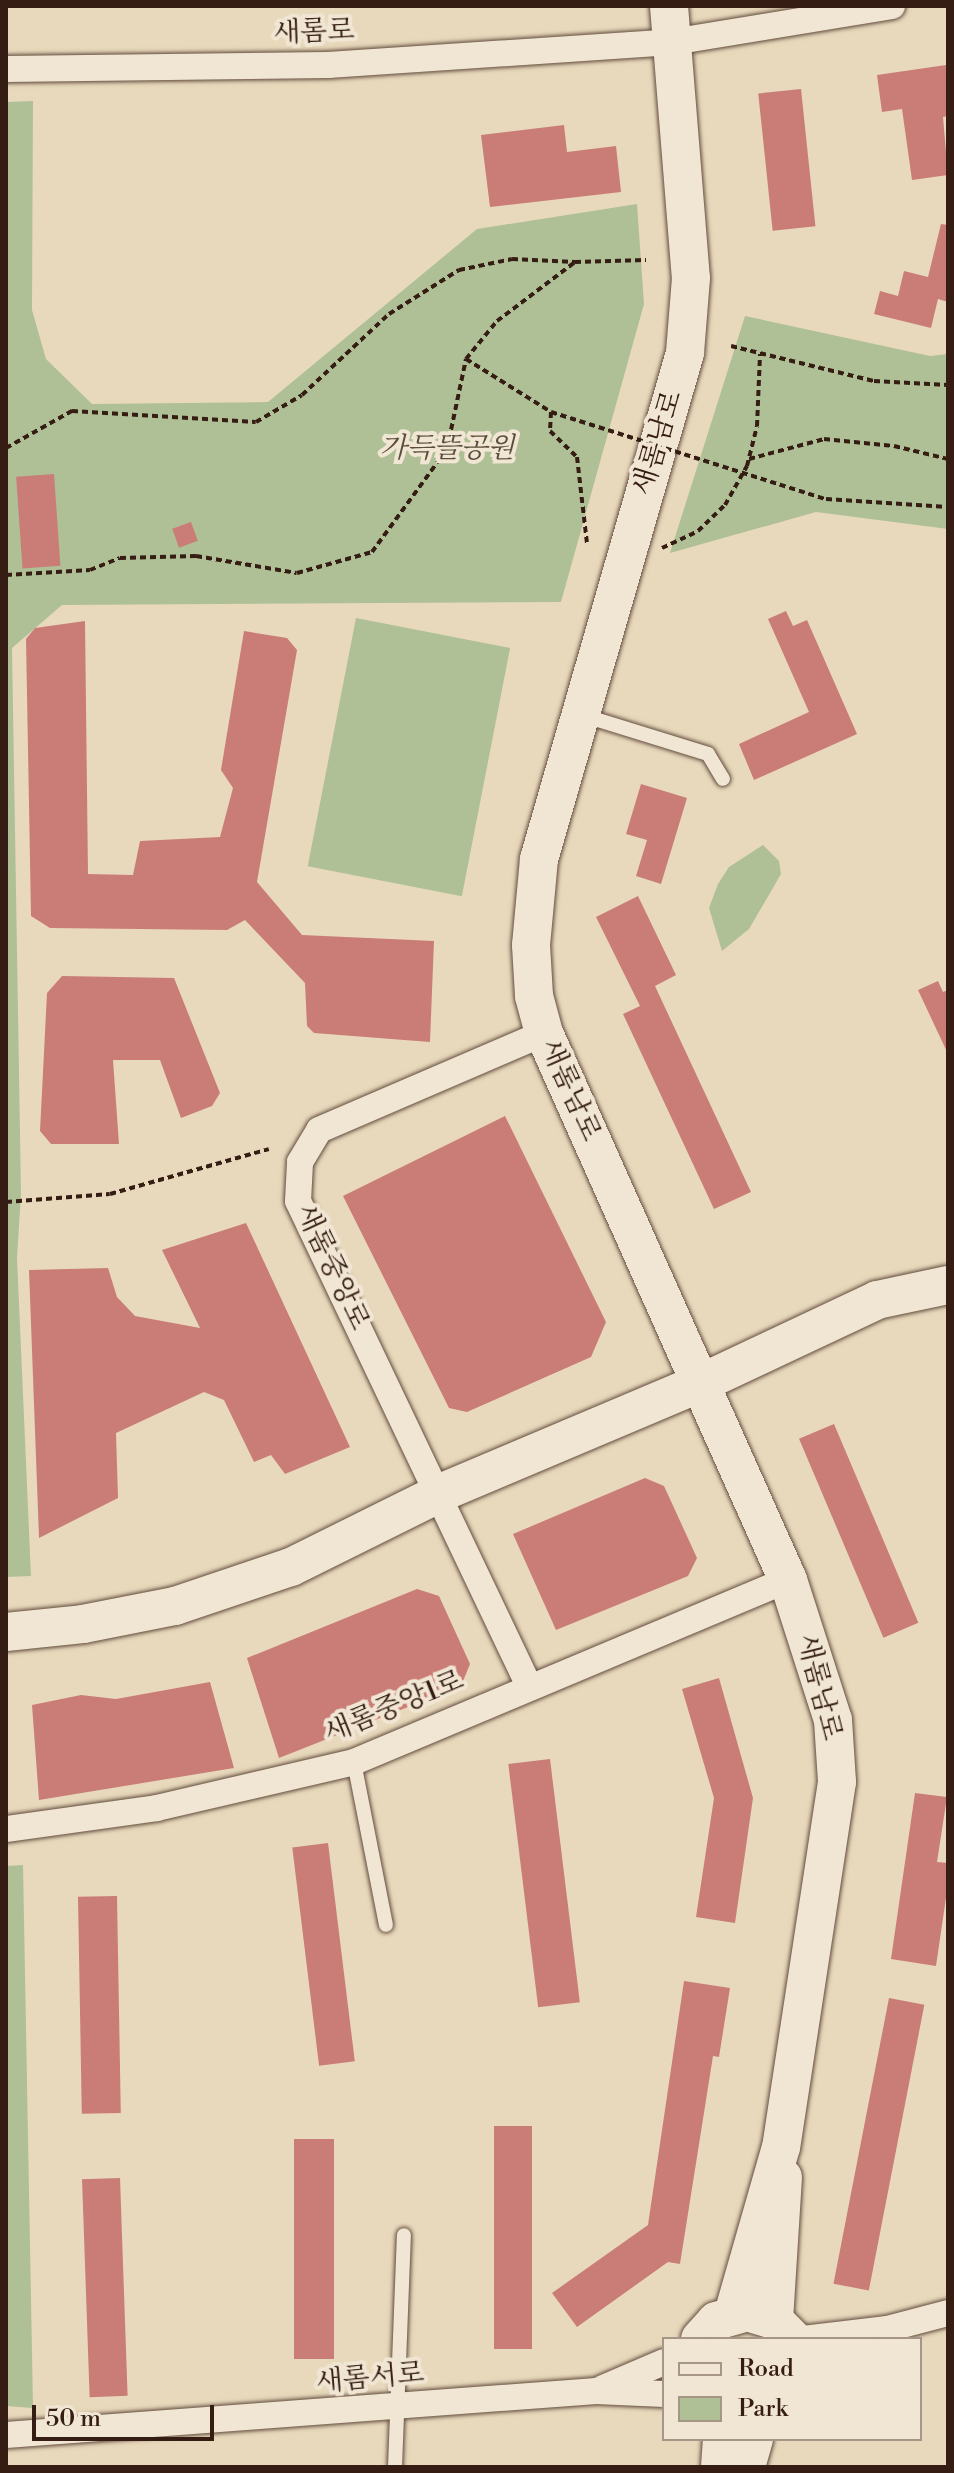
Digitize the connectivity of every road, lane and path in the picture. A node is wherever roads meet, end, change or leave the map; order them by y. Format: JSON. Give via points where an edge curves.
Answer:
{"nodes":[{"id":1,"x":892,"y":6,"type":"edge"},
{"id":2,"x":670,"y":24,"type":"edge"},
{"id":3,"x":6,"y":69,"type":"edge"},
{"id":4,"x":646,"y":260,"type":"dead end"},
{"id":5,"x":575,"y":262,"type":"junction"},
{"id":6,"x":731,"y":346,"type":"dead end"},
{"id":7,"x":760,"y":354,"type":"junction"},
{"id":8,"x":466,"y":359,"type":"junction"},
{"id":9,"x":948,"y":385,"type":"edge"},
{"id":10,"x":551,"y":412,"type":"junction"},
{"id":11,"x":6,"y":448,"type":"edge"},
{"id":12,"x":749,"y":459,"type":"junction"},
{"id":13,"x":948,"y":459,"type":"edge"},
{"id":14,"x":948,"y":507,"type":"edge"},
{"id":15,"x":587,"y":544,"type":"dead end"},
{"id":16,"x":662,"y":548,"type":"dead end"},
{"id":17,"x":6,"y":575,"type":"edge"},
{"id":18,"x":578,"y":713,"type":"junction"},
{"id":19,"x":723,"y":779,"type":"dead end"},
{"id":20,"x":544,"y":1033,"type":"junction"},
{"id":21,"x":269,"y":1149,"type":"dead end"},
{"id":22,"x":6,"y":1202,"type":"edge"},
{"id":23,"x":948,"y":1285,"type":"edge"},
{"id":24,"x":701,"y":1383,"type":"junction"},
{"id":25,"x":440,"y":1493,"type":"junction"},
{"id":26,"x":788,"y":1580,"type":"junction"},
{"id":27,"x":6,"y":1632,"type":"edge"},
{"id":28,"x":529,"y":1686,"type":"junction"},
{"id":29,"x":354,"y":1762,"type":"junction"},
{"id":30,"x":6,"y":1829,"type":"edge"},
{"id":31,"x":386,"y":1925,"type":"dead end"},
{"id":32,"x":781,"y":2147,"type":"junction"},
{"id":33,"x":404,"y":2235,"type":"dead end"},
{"id":34,"x":948,"y":2313,"type":"edge"},
{"id":35,"x":733,"y":2314,"type":"junction"},
{"id":36,"x":790,"y":2333,"type":"edge"},
{"id":37,"x":877,"y":2334,"type":"edge"},
{"id":38,"x":702,"y":2337,"type":"edge"},
{"id":39,"x":662,"y":2363,"type":"edge"},
{"id":40,"x":596,"y":2391,"type":"junction"},
{"id":41,"x":662,"y":2394,"type":"edge"},
{"id":42,"x":398,"y":2409,"type":"junction"},
{"id":43,"x":6,"y":2435,"type":"edge"},
{"id":44,"x":722,"y":2441,"type":"edge"},
{"id":45,"x":753,"y":2441,"type":"edge"},
{"id":46,"x":395,"y":2467,"type":"edge"},
{"id":47,"x":720,"y":2467,"type":"edge"},
{"id":48,"x":746,"y":2467,"type":"edge"}],
"edges":[{"from":1,"to":2,"type":"street","name":"새롬로"},
{"from":2,"to":3,"type":"street","name":"새롬로","via":[[328,65]]},
{"from":2,"to":18,"type":"street","name":"새롬남로","via":[[691,278],[685,353]]},
{"from":4,"to":5,"type":"path"},
{"from":5,"to":8,"type":"path","via":[[497,321]]},
{"from":5,"to":11,"type":"path","via":[[512,259],[459,270],[389,314],[302,395],[256,422],[72,411]]},
{"from":6,"to":7,"type":"path"},
{"from":7,"to":9,"type":"path","via":[[874,381]]},
{"from":7,"to":12,"type":"path","via":[[757,426]]},
{"from":8,"to":10,"type":"path"},
{"from":8,"to":17,"type":"path","via":[[447,449],[372,552],[297,573],[196,556],[120,558],[90,570]]},
{"from":10,"to":14,"type":"path","bridge":true,"via":[[826,499]]},
{"from":10,"to":15,"type":"path","via":[[550,431],[577,457]]},
{"from":12,"to":13,"type":"path","via":[[824,439],[894,446]]},
{"from":12,"to":16,"type":"path","via":[[725,505],[698,531]]},
{"from":18,"to":19,"type":"lane","via":[[708,754]]},
{"from":18,"to":20,"type":"street","name":"새롬남로","via":[[539,859],[531,945],[534,996]]},
{"from":20,"to":24,"type":"street","name":"새롬남로"},
{"from":20,"to":25,"type":"street","name":"새롬중앙로","via":[[319,1130],[300,1162],[298,1201]]},
{"from":21,"to":22,"type":"path","via":[[110,1194]]},
{"from":23,"to":24,"type":"street","via":[[877,1300]]},
{"from":24,"to":25,"type":"street"},
{"from":24,"to":26,"type":"street","name":"새롬남로"},
{"from":25,"to":27,"type":"street","via":[[291,1567],[175,1606]]},
{"from":25,"to":28,"type":"street","name":"새롬중앙로"},
{"from":26,"to":28,"type":"street","name":"새롬중앙1로"},
{"from":26,"to":32,"type":"street","name":"새롬남로","via":[[833,1720],[837,1782]]},
{"from":28,"to":29,"type":"street","name":"새롬중앙1로"},
{"from":29,"to":30,"type":"street","name":"새롬중앙1로","via":[[157,1808]]},
{"from":29,"to":31,"type":"lane"},
{"from":32,"to":35,"type":"street","name":"새롬남로"},
{"from":32,"to":36,"type":"street","name":"새롬남로"},
{"from":33,"to":42,"type":"lane"},
{"from":34,"to":37,"type":"street"},
{"from":35,"to":36,"type":"street"},
{"from":35,"to":38,"type":"street","via":[[716,2321]]},
{"from":36,"to":37,"type":"street"},
{"from":39,"to":40,"type":"street"},
{"from":40,"to":41,"type":"street"},
{"from":40,"to":42,"type":"street","name":"새롬서로"},
{"from":42,"to":43,"type":"street","name":"새롬서로"},
{"from":42,"to":46,"type":"lane"},
{"from":44,"to":47,"type":"street"},
{"from":45,"to":48,"type":"street"}]}
